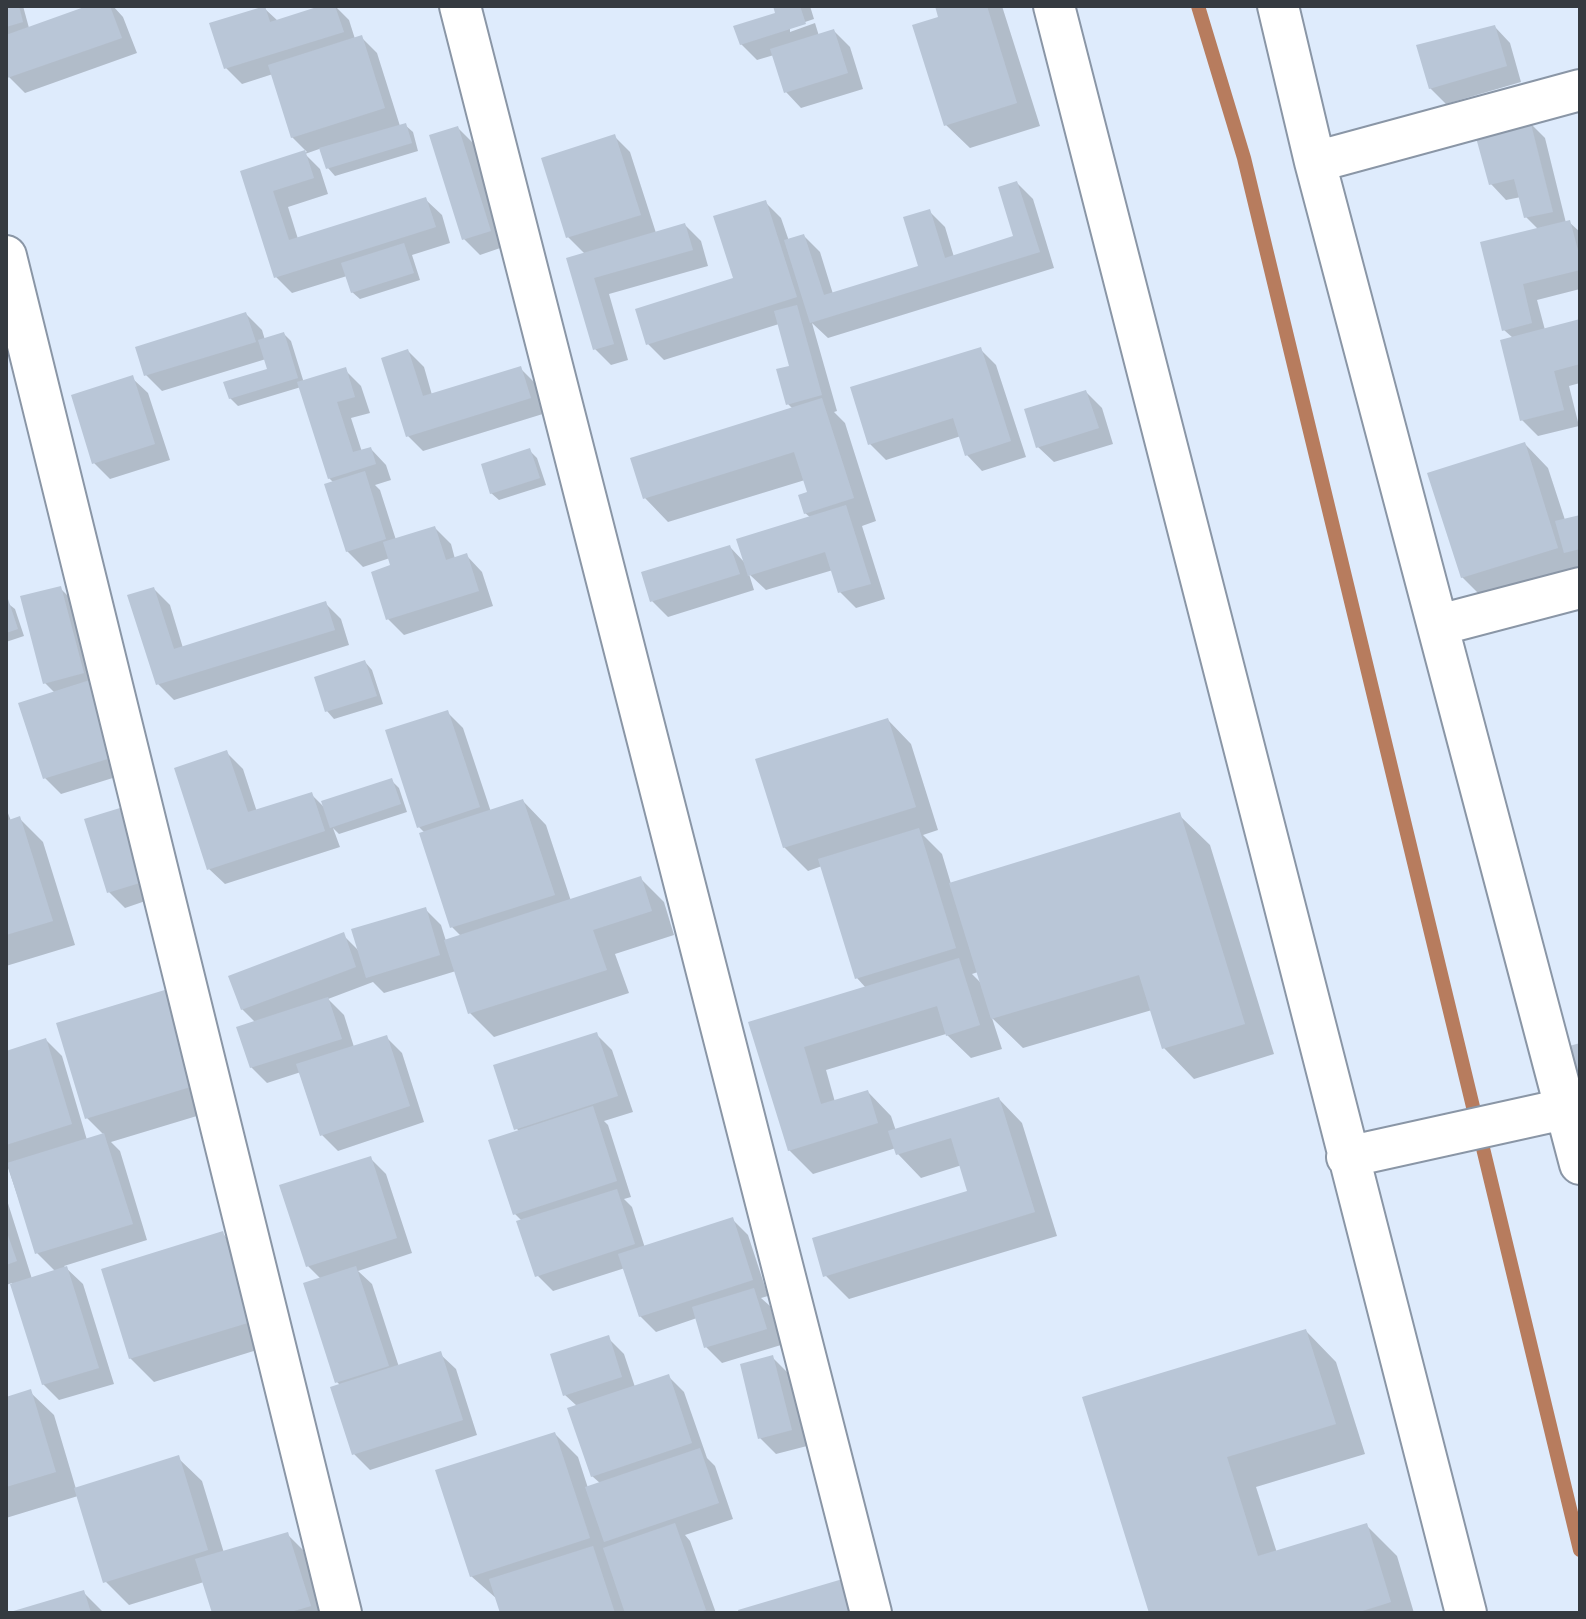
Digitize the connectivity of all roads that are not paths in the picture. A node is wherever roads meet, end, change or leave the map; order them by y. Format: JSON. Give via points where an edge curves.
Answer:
{"nodes":[{"id":1,"x":460,"y":6,"type":"edge"},
{"id":2,"x":1054,"y":6,"type":"edge"},
{"id":3,"x":1278,"y":6,"type":"edge"},
{"id":4,"x":1580,"y":90,"type":"edge"},
{"id":5,"x":1315,"y":162,"type":"junction"},
{"id":6,"x":6,"y":256,"type":"edge"},
{"id":7,"x":1580,"y":588,"type":"edge"},
{"id":8,"x":1439,"y":625,"type":"junction"},
{"id":9,"x":1564,"y":1110,"type":"edge"},
{"id":10,"x":1347,"y":1157,"type":"junction"},
{"id":11,"x":1580,"y":1164,"type":"edge"},
{"id":12,"x":341,"y":1613,"type":"edge"},
{"id":13,"x":871,"y":1613,"type":"edge"},
{"id":14,"x":1466,"y":1613,"type":"edge"}],
"edges":[{"from":1,"to":13,"type":"street"},
{"from":2,"to":10,"type":"street"},
{"from":3,"to":5,"type":"street"},
{"from":4,"to":5,"type":"street"},
{"from":5,"to":8,"type":"street"},
{"from":6,"to":12,"type":"street"},
{"from":7,"to":8,"type":"street"},
{"from":8,"to":9,"type":"street"},
{"from":9,"to":10,"type":"street"},
{"from":9,"to":11,"type":"street"},
{"from":10,"to":14,"type":"street"}]}
